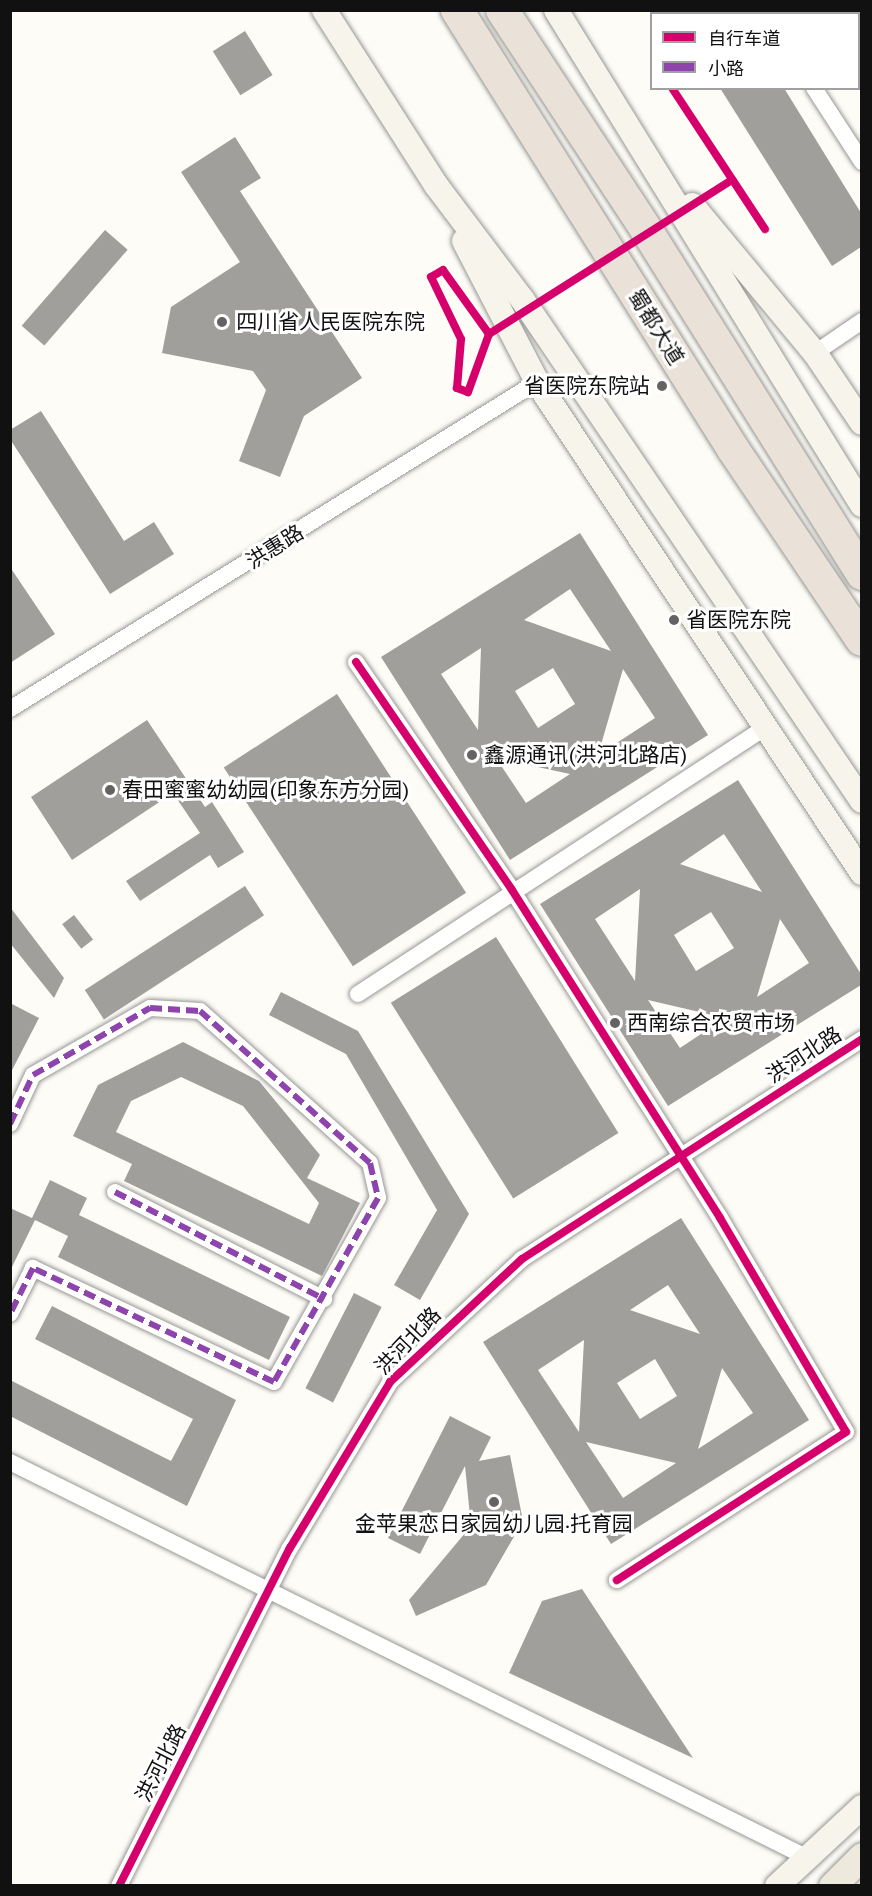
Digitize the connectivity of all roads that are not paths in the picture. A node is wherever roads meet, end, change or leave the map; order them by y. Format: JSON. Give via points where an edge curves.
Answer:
{"nodes":[{"id":1,"x":324,"y":10,"type":"edge"},
{"id":2,"x":457,"y":10,"type":"edge"},
{"id":3,"x":501,"y":10,"type":"edge"},
{"id":4,"x":556,"y":10,"type":"edge"},
{"id":5,"x":815,"y":90,"type":"edge"},
{"id":6,"x":642,"y":145,"type":"junction"},
{"id":7,"x":861,"y":162,"type":"edge"},
{"id":8,"x":436,"y":185,"type":"junction"},
{"id":9,"x":861,"y":321,"type":"edge"},
{"id":10,"x":815,"y":353,"type":"junction"},
{"id":11,"x":537,"y":382,"type":"junction"},
{"id":12,"x":861,"y":423,"type":"edge"},
{"id":13,"x":861,"y":505,"type":"edge"},
{"id":14,"x":861,"y":574,"type":"edge"},
{"id":15,"x":861,"y":640,"type":"edge"},
{"id":16,"x":356,"y":662,"type":"dead end"},
{"id":17,"x":10,"y":709,"type":"edge"},
{"id":18,"x":765,"y":728,"type":"junction"},
{"id":19,"x":861,"y":801,"type":"edge"},
{"id":20,"x":861,"y":873,"type":"edge"},
{"id":21,"x":512,"y":890,"type":"junction"},
{"id":22,"x":358,"y":994,"type":"dead end"},
{"id":23,"x":861,"y":1039,"type":"edge"},
{"id":24,"x":10,"y":1124,"type":"edge"},
{"id":25,"x":680,"y":1155,"type":"junction"},
{"id":26,"x":115,"y":1192,"type":"dead end"},
{"id":27,"x":324,"y":1299,"type":"junction"},
{"id":28,"x":10,"y":1314,"type":"edge"},
{"id":29,"x":10,"y":1462,"type":"edge"},
{"id":30,"x":617,"y":1580,"type":"dead end"},
{"id":31,"x":269,"y":1590,"type":"junction"},
{"id":32,"x":861,"y":1807,"type":"edge"},
{"id":33,"x":804,"y":1856,"type":"junction"},
{"id":34,"x":861,"y":1856,"type":"edge"},
{"id":35,"x":119,"y":1886,"type":"edge"},
{"id":36,"x":777,"y":1886,"type":"edge"},
{"id":37,"x":832,"y":1886,"type":"edge"}],
"edges":[{"from":1,"to":8,"type":"main road"},
{"from":2,"to":15,"type":"highway","name":"蜀都大道","via":[[733,448]]},
{"from":3,"to":14,"type":"highway","name":"蜀都大道","via":[[647,231]]},
{"from":4,"to":6,"type":"main road"},
{"from":5,"to":7,"type":"street"},
{"from":6,"to":10,"type":"main road"},
{"from":6,"to":13,"type":"main road"},
{"from":8,"to":11,"type":"main road"},
{"from":8,"to":19,"type":"main road","via":[[522,299]]},
{"from":9,"to":10,"type":"street"},
{"from":10,"to":12,"type":"main road"},
{"from":11,"to":17,"type":"street","name":"洪惠路"},
{"from":11,"to":18,"type":"main road"},
{"from":16,"to":21,"type":"street"},
{"from":18,"to":20,"type":"main road"},
{"from":18,"to":21,"type":"street"},
{"from":21,"to":22,"type":"street"},
{"from":21,"to":25,"type":"street"},
{"from":23,"to":25,"type":"street","name":"洪河北路"},
{"from":24,"to":27,"type":"street","via":[[33,1075],[150,1008],[200,1011],[370,1163],[378,1198]]},
{"from":25,"to":30,"type":"street","via":[[846,1432]]},
{"from":25,"to":31,"type":"street","name":"洪河北路","via":[[522,1259],[390,1382]]},
{"from":26,"to":27,"type":"street"},
{"from":27,"to":28,"type":"street","via":[[274,1382],[33,1268]]},
{"from":29,"to":31,"type":"street"},
{"from":31,"to":33,"type":"street"},
{"from":31,"to":35,"type":"street","name":"洪河北路"},
{"from":32,"to":33,"type":"main road"},
{"from":33,"to":36,"type":"main road"},
{"from":34,"to":37,"type":"main road"}]}
